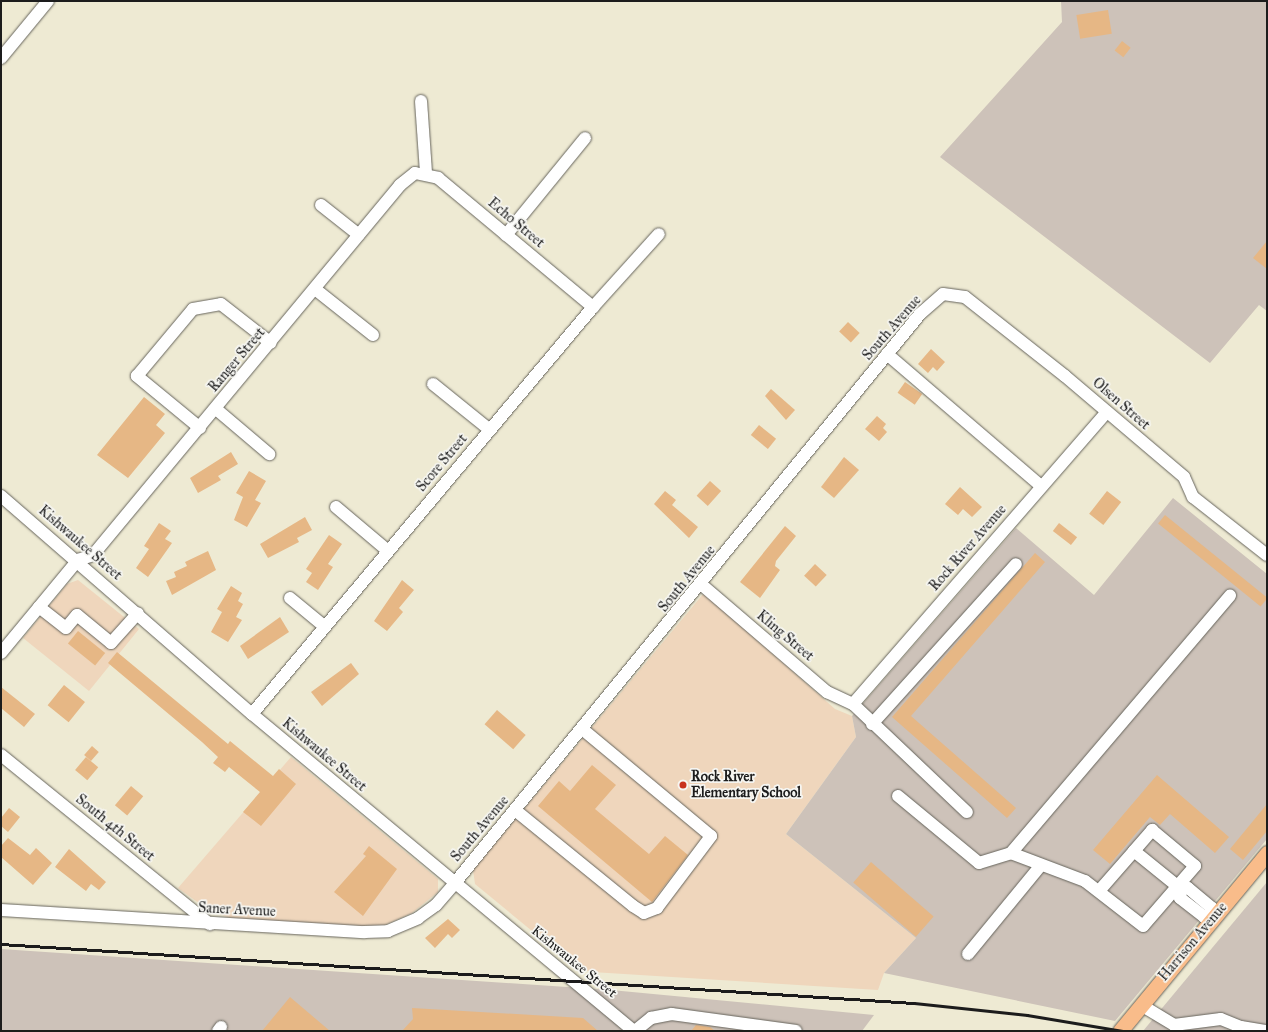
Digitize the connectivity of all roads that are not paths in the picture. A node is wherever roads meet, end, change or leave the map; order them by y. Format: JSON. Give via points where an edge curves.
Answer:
{"nodes":[{"id":1,"x":48,"y":1,"type":"edge"},
{"id":2,"x":1,"y":58,"type":"edge"},
{"id":3,"x":420,"y":101,"type":"dead end"},
{"id":4,"x":585,"y":138,"type":"dead end"},
{"id":5,"x":420,"y":173,"type":"junction"},
{"id":6,"x":321,"y":205,"type":"dead end"},
{"id":7,"x":506,"y":234,"type":"junction"},
{"id":8,"x":659,"y":234,"type":"dead end"},
{"id":9,"x":359,"y":235,"type":"junction"},
{"id":10,"x":315,"y":289,"type":"junction"},
{"id":11,"x":943,"y":294,"type":"joint"},
{"id":12,"x":593,"y":307,"type":"junction"},
{"id":13,"x":373,"y":335,"type":"dead end"},
{"id":14,"x":271,"y":343,"type":"junction"},
{"id":15,"x":887,"y":354,"type":"junction"},
{"id":16,"x":433,"y":384,"type":"dead end"},
{"id":17,"x":216,"y":409,"type":"junction"},
{"id":18,"x":1107,"y":412,"type":"junction"},
{"id":19,"x":200,"y":428,"type":"junction"},
{"id":20,"x":490,"y":430,"type":"junction"},
{"id":21,"x":269,"y":454,"type":"dead end"},
{"id":22,"x":1041,"y":486,"type":"junction"},
{"id":23,"x":1,"y":496,"type":"edge"},
{"id":24,"x":336,"y":507,"type":"dead end"},
{"id":25,"x":388,"y":551,"type":"junction"},
{"id":26,"x":1267,"y":555,"type":"edge"},
{"id":27,"x":78,"y":560,"type":"junction"},
{"id":28,"x":1016,"y":564,"type":"dead end"},
{"id":29,"x":702,"y":585,"type":"junction"},
{"id":30,"x":1230,"y":596,"type":"dead end"},
{"id":31,"x":290,"y":598,"type":"dead end"},
{"id":32,"x":39,"y":607,"type":"junction"},
{"id":33,"x":138,"y":613,"type":"junction"},
{"id":34,"x":325,"y":627,"type":"junction"},
{"id":35,"x":1,"y":652,"type":"edge"},
{"id":36,"x":853,"y":704,"type":"junction"},
{"id":37,"x":252,"y":714,"type":"junction"},
{"id":38,"x":872,"y":724,"type":"junction"},
{"id":39,"x":582,"y":730,"type":"junction"},
{"id":40,"x":1,"y":755,"type":"edge"},
{"id":41,"x":898,"y":796,"type":"dead end"},
{"id":42,"x":515,"y":810,"type":"junction"},
{"id":43,"x":967,"y":812,"type":"dead end"},
{"id":44,"x":1134,"y":851,"type":"junction"},
{"id":45,"x":1011,"y":853,"type":"junction"},
{"id":46,"x":1267,"y":853,"type":"edge"},
{"id":47,"x":1041,"y":864,"type":"junction"},
{"id":48,"x":454,"y":884,"type":"junction"},
{"id":49,"x":1180,"y":888,"type":"junction"},
{"id":50,"x":1099,"y":891,"type":"junction"},
{"id":51,"x":1,"y":910,"type":"edge"},
{"id":52,"x":1212,"y":916,"type":"junction"},
{"id":53,"x":210,"y":924,"type":"junction"},
{"id":54,"x":968,"y":954,"type":"dead end"},
{"id":55,"x":1141,"y":1005,"type":"junction"},
{"id":56,"x":634,"y":1031,"type":"edge"},
{"id":57,"x":796,"y":1031,"type":"edge"},
{"id":58,"x":1120,"y":1031,"type":"edge"},
{"id":59,"x":1267,"y":1031,"type":"edge"}],
"edges":[{"from":1,"to":2,"type":"street"},
{"from":3,"to":5,"type":"street"},
{"from":4,"to":7,"type":"street"},
{"from":5,"to":7,"type":"street","name":"Echo Street","via":[[438,178]]},
{"from":5,"to":9,"type":"street","name":"Ranger Street","via":[[400,185]]},
{"from":6,"to":9,"type":"street"},
{"from":7,"to":12,"type":"street","name":"Echo Street"},
{"from":8,"to":12,"type":"street","name":"Score Street"},
{"from":9,"to":10,"type":"street","name":"Ranger Street"},
{"from":10,"to":13,"type":"street"},
{"from":10,"to":14,"type":"street","name":"Ranger Street"},
{"from":11,"to":15,"type":"street","name":"South Avenue","via":[[920,314]]},
{"from":11,"to":18,"type":"street","name":"Olsen Street","via":[[966,298]]},
{"from":12,"to":20,"type":"street","name":"Score Street"},
{"from":14,"to":17,"type":"street","name":"Ranger Street"},
{"from":14,"to":19,"type":"street","via":[[221,304],[193,309],[136,376]]},
{"from":15,"to":22,"type":"street"},
{"from":15,"to":29,"type":"street","name":"South Avenue"},
{"from":16,"to":20,"type":"street"},
{"from":17,"to":19,"type":"street","name":"Ranger Street"},
{"from":17,"to":21,"type":"street"},
{"from":18,"to":22,"type":"street","name":"Rock River Avenue"},
{"from":18,"to":26,"type":"street","name":"Olsen Street","via":[[1184,478],[1193,497]]},
{"from":19,"to":27,"type":"street","name":"Ranger Street","via":[[93,555]]},
{"from":20,"to":25,"type":"street","name":"Score Street"},
{"from":22,"to":36,"type":"street","name":"Rock River Avenue"},
{"from":23,"to":27,"type":"street","name":"Kishwaukee Street"},
{"from":24,"to":25,"type":"street"},
{"from":25,"to":34,"type":"street","name":"Score Street"},
{"from":27,"to":32,"type":"street"},
{"from":27,"to":33,"type":"street","name":"Kishwaukee Street"},
{"from":28,"to":38,"type":"street"},
{"from":29,"to":36,"type":"street","name":"Kling Street","via":[[827,692]]},
{"from":29,"to":39,"type":"street","name":"South Avenue"},
{"from":30,"to":45,"type":"street"},
{"from":31,"to":34,"type":"street"},
{"from":32,"to":33,"type":"street","via":[[66,628],[77,615],[111,643]]},
{"from":32,"to":35,"type":"street"},
{"from":33,"to":37,"type":"street","name":"Kishwaukee Street"},
{"from":34,"to":37,"type":"street","name":"Score Street"},
{"from":36,"to":38,"type":"street"},
{"from":37,"to":48,"type":"street","name":"Kishwaukee Street"},
{"from":38,"to":43,"type":"street"},
{"from":39,"to":42,"type":"street","name":"South Avenue"},
{"from":39,"to":42,"type":"street","via":[[712,836],[657,908],[644,913],[633,906]]},
{"from":40,"to":53,"type":"street","name":"South 4th Street"},
{"from":41,"to":45,"type":"street","via":[[979,863]]},
{"from":42,"to":48,"type":"street","name":"South Avenue"},
{"from":44,"to":49,"type":"street"},
{"from":44,"to":49,"type":"street","via":[[1152,830],[1195,866]]},
{"from":44,"to":50,"type":"street"},
{"from":45,"to":47,"type":"street"},
{"from":46,"to":52,"type":"main road","name":"Harrison Avenue"},
{"from":47,"to":50,"type":"street","via":[[1085,881]]},
{"from":47,"to":54,"type":"street"},
{"from":48,"to":53,"type":"street","name":"Saner Avenue","via":[[436,905],[388,932]]},
{"from":48,"to":56,"type":"street","name":"Kishwaukee Street"},
{"from":49,"to":50,"type":"street","via":[[1143,926]]},
{"from":49,"to":52,"type":"street","via":[[1188,888],[1212,908]]},
{"from":51,"to":53,"type":"street","name":"Saner Avenue"},
{"from":52,"to":55,"type":"main road","name":"Harrison Avenue"},
{"from":55,"to":58,"type":"main road","name":"Harrison Avenue"},
{"from":55,"to":59,"type":"street","via":[[1174,1025],[1221,1019],[1241,1028]]},
{"from":56,"to":57,"type":"street","via":[[651,1018],[672,1014]]}]}
